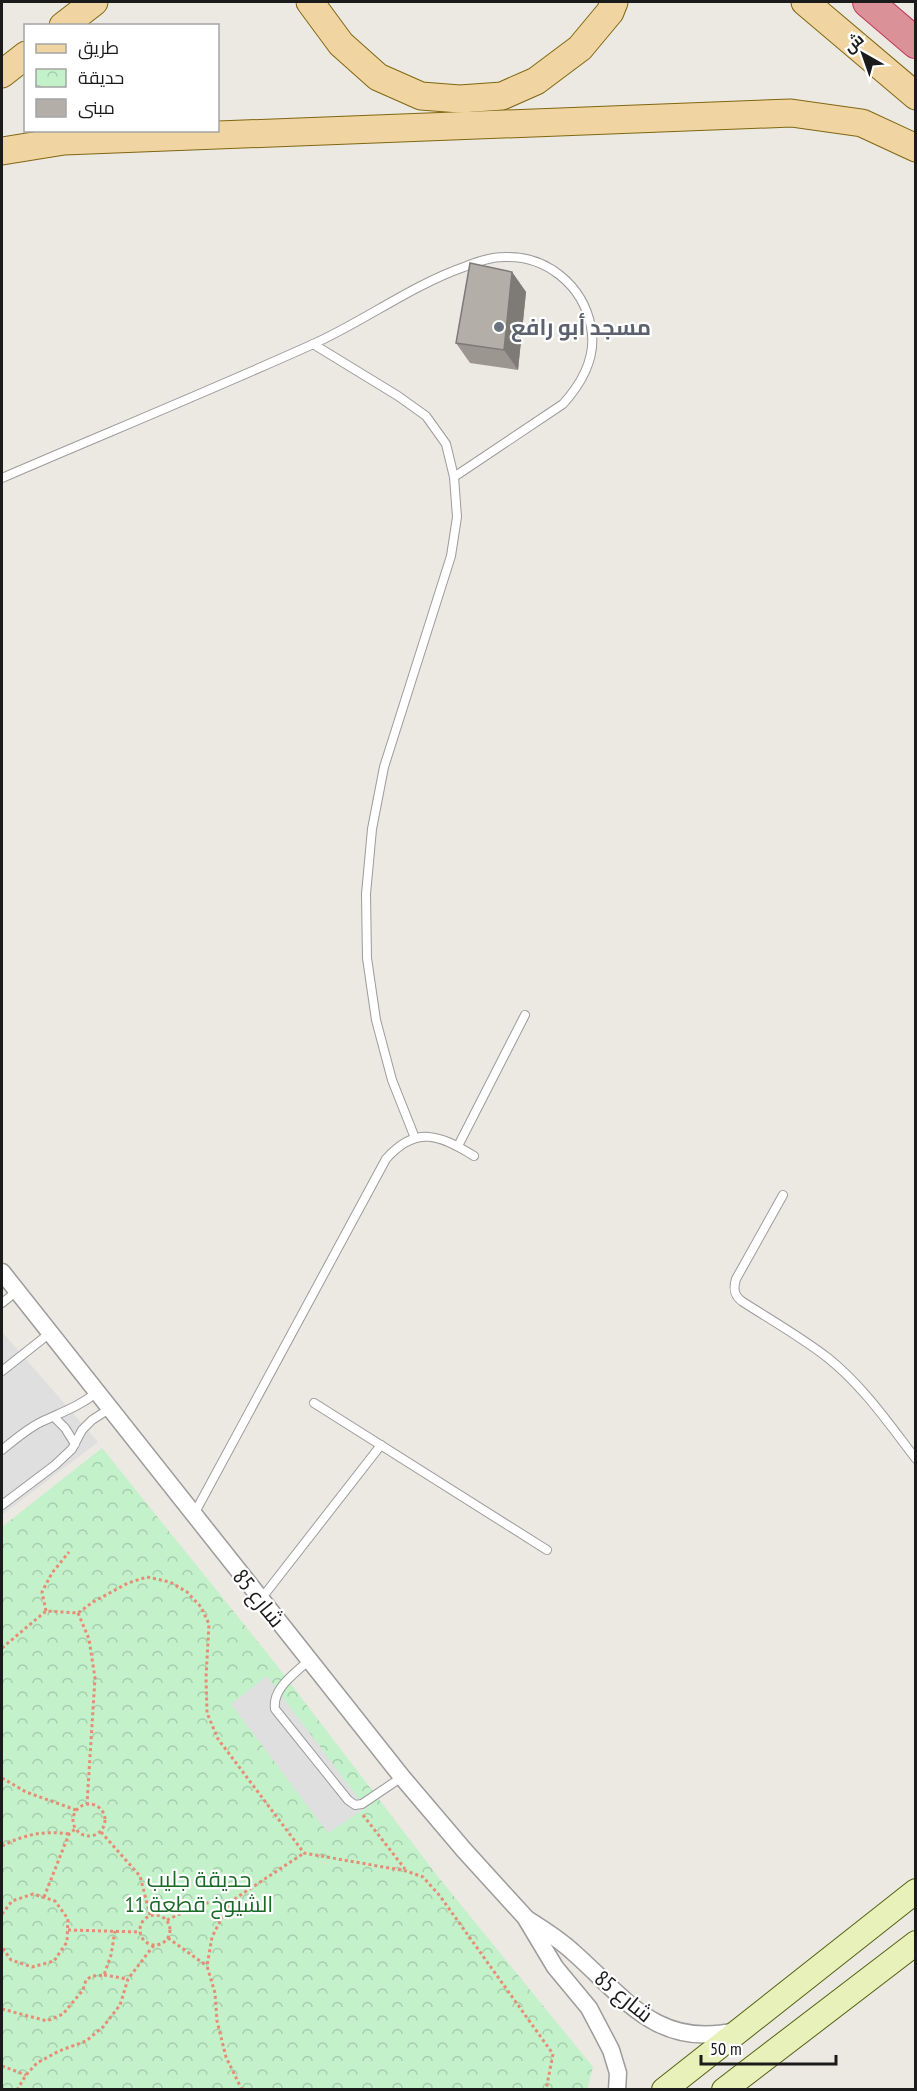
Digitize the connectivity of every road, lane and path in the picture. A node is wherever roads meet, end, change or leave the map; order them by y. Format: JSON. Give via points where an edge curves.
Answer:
{"nodes":[{"id":1,"x":94,"y":2,"type":"edge"},
{"id":2,"x":310,"y":2,"type":"edge"},
{"id":3,"x":614,"y":2,"type":"edge"},
{"id":4,"x":805,"y":2,"type":"edge"},
{"id":5,"x":868,"y":2,"type":"edge"},
{"id":6,"x":66,"y":24,"type":"edge"},
{"id":7,"x":915,"y":43,"type":"edge"},
{"id":8,"x":24,"y":57,"type":"edge"},
{"id":9,"x":2,"y":74,"type":"edge"},
{"id":10,"x":915,"y":96,"type":"edge"},
{"id":11,"x":915,"y":148,"type":"edge"},
{"id":12,"x":2,"y":151,"type":"edge"},
{"id":13,"x":313,"y":344,"type":"junction"},
{"id":14,"x":454,"y":477,"type":"junction"},
{"id":15,"x":2,"y":478,"type":"edge"},
{"id":16,"x":525,"y":1015,"type":"dead end"},
{"id":17,"x":415,"y":1138,"type":"junction"},
{"id":18,"x":458,"y":1146,"type":"junction"},
{"id":19,"x":474,"y":1156,"type":"dead end"},
{"id":20,"x":783,"y":1195,"type":"dead end"},
{"id":21,"x":2,"y":1272,"type":"edge"},
{"id":22,"x":17,"y":1291,"type":"junction"},
{"id":23,"x":2,"y":1303,"type":"edge"},
{"id":24,"x":50,"y":1333,"type":"junction"},
{"id":25,"x":2,"y":1371,"type":"edge"},
{"id":26,"x":96,"y":1393,"type":"junction"},
{"id":27,"x":314,"y":1403,"type":"dead end"},
{"id":28,"x":109,"y":1409,"type":"junction"},
{"id":29,"x":54,"y":1418,"type":"junction"},
{"id":30,"x":75,"y":1444,"type":"junction"},
{"id":31,"x":381,"y":1445,"type":"junction"},
{"id":32,"x":2,"y":1450,"type":"edge"},
{"id":33,"x":915,"y":1459,"type":"edge"},
{"id":34,"x":2,"y":1505,"type":"edge"},
{"id":35,"x":193,"y":1516,"type":"junction"},
{"id":36,"x":547,"y":1550,"type":"dead end"},
{"id":37,"x":69,"y":1552,"type":"dead end"},
{"id":38,"x":261,"y":1600,"type":"junction"},
{"id":39,"x":46,"y":1611,"type":"junction"},
{"id":40,"x":78,"y":1613,"type":"junction"},
{"id":41,"x":2,"y":1648,"type":"edge"},
{"id":42,"x":309,"y":1660,"type":"junction"},
{"id":43,"x":402,"y":1777,"type":"junction"},
{"id":44,"x":2,"y":1778,"type":"edge"},
{"id":45,"x":87,"y":1804,"type":"junction"},
{"id":46,"x":76,"y":1810,"type":"junction"},
{"id":47,"x":76,"y":1829,"type":"junction"},
{"id":48,"x":373,"y":1830,"type":"dead end"},
{"id":49,"x":101,"y":1832,"type":"junction"},
{"id":50,"x":69,"y":1834,"type":"junction"},
{"id":51,"x":2,"y":1846,"type":"edge"},
{"id":52,"x":304,"y":1852,"type":"junction"},
{"id":53,"x":406,"y":1871,"type":"junction"},
{"id":54,"x":915,"y":1891,"type":"edge"},
{"id":55,"x":44,"y":1897,"type":"junction"},
{"id":56,"x":230,"y":1902,"type":"junction"},
{"id":57,"x":2,"y":1914,"type":"edge"},
{"id":58,"x":150,"y":1915,"type":"junction"},
{"id":59,"x":525,"y":1917,"type":"junction"},
{"id":60,"x":167,"y":1920,"type":"junction"},
{"id":61,"x":68,"y":1930,"type":"junction"},
{"id":62,"x":116,"y":1931,"type":"junction"},
{"id":63,"x":139,"y":1932,"type":"junction"},
{"id":64,"x":168,"y":1938,"type":"junction"},
{"id":65,"x":915,"y":1943,"type":"edge"},
{"id":66,"x":154,"y":1945,"type":"junction"},
{"id":67,"x":2,"y":1949,"type":"edge"},
{"id":68,"x":207,"y":1966,"type":"junction"},
{"id":69,"x":104,"y":1975,"type":"junction"},
{"id":70,"x":128,"y":1979,"type":"junction"},
{"id":71,"x":2,"y":2009,"type":"edge"},
{"id":72,"x":738,"y":2031,"type":"junction"},
{"id":73,"x":2,"y":2066,"type":"edge"},
{"id":74,"x":26,"y":2075,"type":"junction"},
{"id":75,"x":17,"y":2090,"type":"edge"},
{"id":76,"x":242,"y":2090,"type":"edge"},
{"id":77,"x":546,"y":2090,"type":"edge"},
{"id":78,"x":616,"y":2090,"type":"edge"},
{"id":79,"x":664,"y":2090,"type":"edge"},
{"id":80,"x":724,"y":2090,"type":"edge"}],
"edges":[{"from":1,"to":6,"type":"main road"},
{"from":2,"to":3,"type":"main road","via":[[341,44],[378,77],[421,96],[460,99],[502,96],[536,81],[580,48]]},
{"from":4,"to":10,"type":"main road"},
{"from":5,"to":7,"type":"highway"},
{"from":8,"to":9,"type":"main road"},
{"from":11,"to":12,"type":"main road","via":[[862,123],[791,113],[64,141]]},
{"from":13,"to":14,"type":"lane","via":[[426,417],[446,444]]},
{"from":13,"to":14,"type":"lane","via":[[430,281],[476,262],[502,256],[523,258],[561,275],[576,290],[591,329],[592,350],[577,389],[563,404]]},
{"from":13,"to":15,"type":"lane"},
{"from":14,"to":17,"type":"lane","via":[[458,517],[452,556],[384,766],[366,894],[367,958],[376,1020],[392,1080]]},
{"from":16,"to":18,"type":"lane"},
{"from":17,"to":18,"type":"lane","via":[[443,1138]]},
{"from":17,"to":35,"type":"lane","via":[[386,1159]]},
{"from":18,"to":19,"type":"lane"},
{"from":20,"to":33,"type":"lane","via":[[735,1279],[736,1295],[830,1360],[857,1386]]},
{"from":21,"to":22,"type":"street","name":"شارع 85"},
{"from":22,"to":23,"type":"lane"},
{"from":22,"to":24,"type":"street","name":"شارع 85"},
{"from":24,"to":25,"type":"lane"},
{"from":24,"to":26,"type":"street","name":"شارع 85"},
{"from":26,"to":28,"type":"street","name":"شارع 85"},
{"from":26,"to":29,"type":"lane"},
{"from":27,"to":31,"type":"lane"},
{"from":28,"to":30,"type":"lane","via":[[82,1430]]},
{"from":28,"to":35,"type":"street","name":"شارع 85"},
{"from":29,"to":30,"type":"lane"},
{"from":29,"to":32,"type":"lane","via":[[24,1432]]},
{"from":30,"to":34,"type":"lane","via":[[55,1465]]},
{"from":31,"to":36,"type":"lane"},
{"from":31,"to":38,"type":"lane"},
{"from":35,"to":38,"type":"street","name":"شارع 85"},
{"from":37,"to":39,"type":"path","via":[[42,1592]]},
{"from":38,"to":42,"type":"street","name":"شارع 85"},
{"from":39,"to":40,"type":"path"},
{"from":39,"to":41,"type":"path"},
{"from":40,"to":45,"type":"path","via":[[89,1639],[95,1678]]},
{"from":40,"to":52,"type":"path","via":[[128,1583],[147,1577],[170,1582],[187,1592],[201,1607],[209,1624],[207,1713],[218,1739]]},
{"from":42,"to":43,"type":"street","name":"شارع 85"},
{"from":42,"to":43,"type":"lane","via":[[276,1692],[275,1709],[355,1804],[362,1804]]},
{"from":43,"to":59,"type":"street","name":"شارع 85"},
{"from":44,"to":46,"type":"path","via":[[26,1792]]},
{"from":45,"to":46,"type":"path"},
{"from":45,"to":49,"type":"path","via":[[102,1809],[105,1825]]},
{"from":46,"to":47,"type":"path"},
{"from":47,"to":49,"type":"path","via":[[83,1835]]},
{"from":47,"to":50,"type":"path"},
{"from":48,"to":53,"type":"path"},
{"from":49,"to":58,"type":"path","via":[[140,1876]]},
{"from":50,"to":51,"type":"path","via":[[54,1831],[21,1836]]},
{"from":50,"to":55,"type":"path"},
{"from":52,"to":53,"type":"path"},
{"from":52,"to":56,"type":"path"},
{"from":53,"to":77,"type":"path","via":[[423,1877],[440,1896],[553,2054]]},
{"from":54,"to":72,"type":"main road"},
{"from":55,"to":57,"type":"path","via":[[33,1894],[12,1901]]},
{"from":55,"to":61,"type":"path","via":[[55,1901],[68,1920]]},
{"from":56,"to":60,"type":"path","via":[[204,1903]]},
{"from":56,"to":68,"type":"path","via":[[212,1937]]},
{"from":58,"to":60,"type":"path"},
{"from":58,"to":63,"type":"path","via":[[141,1921]]},
{"from":59,"to":72,"type":"street","name":"شارع 85","via":[[550,1933],[648,2018],[692,2035]]},
{"from":59,"to":78,"type":"street","name":"شارع 85","via":[[555,1967],[601,2029],[618,2073]]},
{"from":60,"to":64,"type":"path"},
{"from":61,"to":62,"type":"path"},
{"from":61,"to":67,"type":"path","via":[[67,1942],[54,1960],[32,1967],[11,1960]]},
{"from":62,"to":63,"type":"path"},
{"from":62,"to":69,"type":"path"},
{"from":63,"to":66,"type":"path","via":[[144,1941]]},
{"from":64,"to":66,"type":"path"},
{"from":64,"to":68,"type":"path"},
{"from":65,"to":80,"type":"main road"},
{"from":66,"to":70,"type":"path"},
{"from":68,"to":76,"type":"path","via":[[226,2057]]},
{"from":69,"to":70,"type":"path"},
{"from":69,"to":71,"type":"path","via":[[86,1980],[83,1990],[63,2014],[47,2021]]},
{"from":70,"to":74,"type":"path","via":[[120,2005],[103,2027],[86,2041],[37,2064]]},
{"from":72,"to":79,"type":"main road"},
{"from":73,"to":74,"type":"path"},
{"from":74,"to":75,"type":"path"}]}
